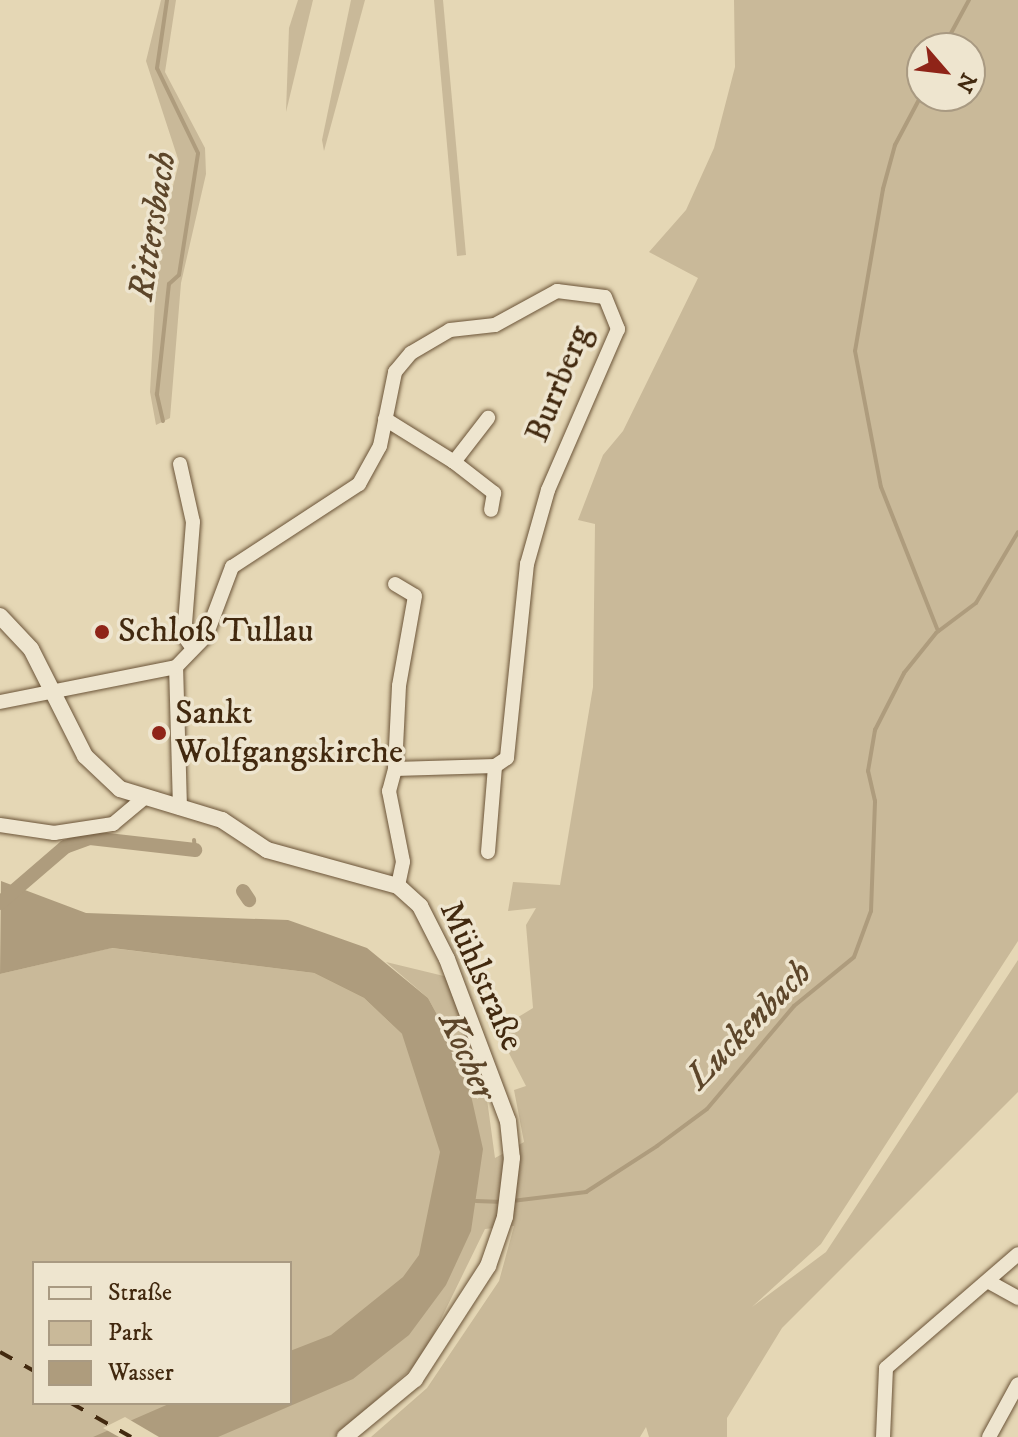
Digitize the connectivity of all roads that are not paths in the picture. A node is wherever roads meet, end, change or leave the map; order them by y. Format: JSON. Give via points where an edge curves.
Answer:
{"nodes":[{"id":1,"x":488,"y":418,"type":"dead end"},
{"id":2,"x":385,"y":419,"type":"junction"},
{"id":3,"x":454,"y":462,"type":"junction"},
{"id":4,"x":180,"y":464,"type":"dead end"},
{"id":5,"x":491,"y":510,"type":"dead end"},
{"id":6,"x":395,"y":584,"type":"dead end"},
{"id":7,"x":0,"y":616,"type":"edge"},
{"id":8,"x":192,"y":647,"type":"junction"},
{"id":9,"x":176,"y":667,"type":"junction"},
{"id":10,"x":55,"y":695,"type":"junction"},
{"id":11,"x":0,"y":702,"type":"edge"},
{"id":12,"x":495,"y":766,"type":"junction"},
{"id":13,"x":395,"y":769,"type":"junction"},
{"id":14,"x":142,"y":800,"type":"junction"},
{"id":15,"x":180,"y":808,"type":"junction"},
{"id":16,"x":0,"y":825,"type":"edge"},
{"id":17,"x":488,"y":852,"type":"dead end"},
{"id":18,"x":398,"y":886,"type":"junction"},
{"id":19,"x":1018,"y":1254,"type":"edge"},
{"id":20,"x":991,"y":1283,"type":"junction"},
{"id":21,"x":1018,"y":1298,"type":"edge"},
{"id":22,"x":1018,"y":1384,"type":"edge"},
{"id":23,"x":1012,"y":1410,"type":"edge"},
{"id":24,"x":345,"y":1437,"type":"edge"},
{"id":25,"x":883,"y":1437,"type":"edge"},
{"id":26,"x":989,"y":1437,"type":"edge"}],
"edges":[{"from":1,"to":3,"type":"street","name":"Burrberg"},
{"from":2,"to":3,"type":"street"},
{"from":2,"to":8,"type":"street","name":"Burrberg","via":[[367,475],[353,490],[232,567],[223,603]]},
{"from":2,"to":12,"type":"street","name":"Burrberg","via":[[395,372],[450,330],[495,325],[557,291],[605,297],[618,329],[548,490],[527,564],[507,758]]},
{"from":3,"to":5,"type":"street","via":[[494,493]]},
{"from":4,"to":8,"type":"street","via":[[193,522],[184,636]]},
{"from":6,"to":13,"type":"street","via":[[415,596],[399,686]]},
{"from":7,"to":10,"type":"street","name":"Mühlstraße","via":[[31,649]]},
{"from":8,"to":9,"type":"street"},
{"from":9,"to":10,"type":"street"},
{"from":9,"to":15,"type":"street"},
{"from":10,"to":11,"type":"street"},
{"from":10,"to":14,"type":"street","name":"Mühlstraße","via":[[85,756]]},
{"from":12,"to":13,"type":"street"},
{"from":12,"to":17,"type":"street","name":"Burrberg"},
{"from":13,"to":18,"type":"street","via":[[389,791],[403,862]]},
{"from":14,"to":15,"type":"street","name":"Mühlstraße"},
{"from":14,"to":16,"type":"street","via":[[113,824],[54,833]]},
{"from":15,"to":18,"type":"street","name":"Mühlstraße","via":[[222,820],[267,850]]},
{"from":18,"to":24,"type":"street","name":"Mühlstraße","via":[[433,926],[508,1121],[505,1217],[488,1266],[423,1368]]},
{"from":19,"to":20,"type":"street"},
{"from":20,"to":21,"type":"street"},
{"from":20,"to":25,"type":"street","via":[[886,1368]]},
{"from":22,"to":23,"type":"street"},
{"from":23,"to":26,"type":"street"}]}
